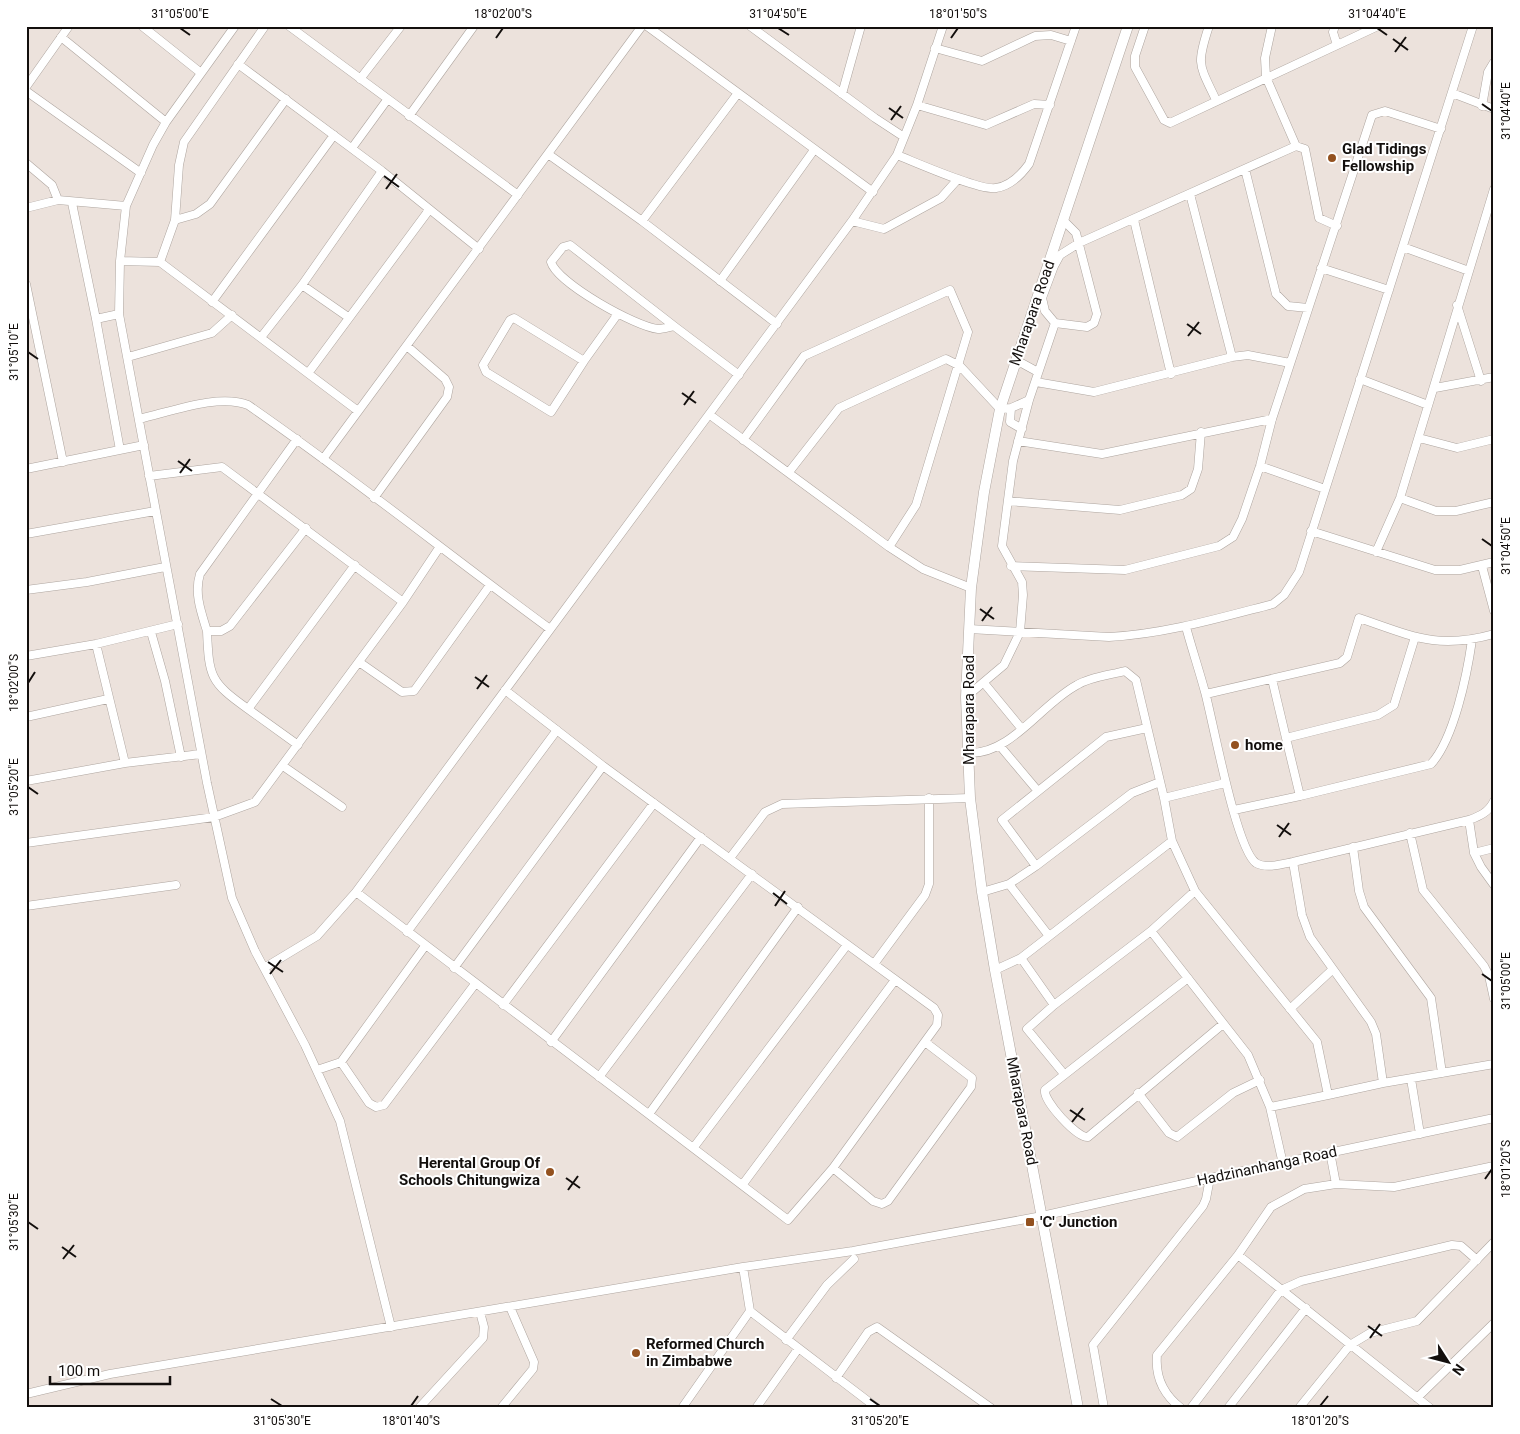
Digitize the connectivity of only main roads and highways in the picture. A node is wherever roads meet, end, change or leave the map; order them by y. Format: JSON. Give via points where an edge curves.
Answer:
{"nodes":[{"id":1,"x":1128,"y":26,"type":"edge"},
{"id":2,"x":1078,"y":1408,"type":"edge"}],
"edges":[{"from":1,"to":2,"type":"main road","name":"Mharapara Road","via":[[1031,311],[984,492],[971,588],[966,696],[970,798],[982,892]]}]}
